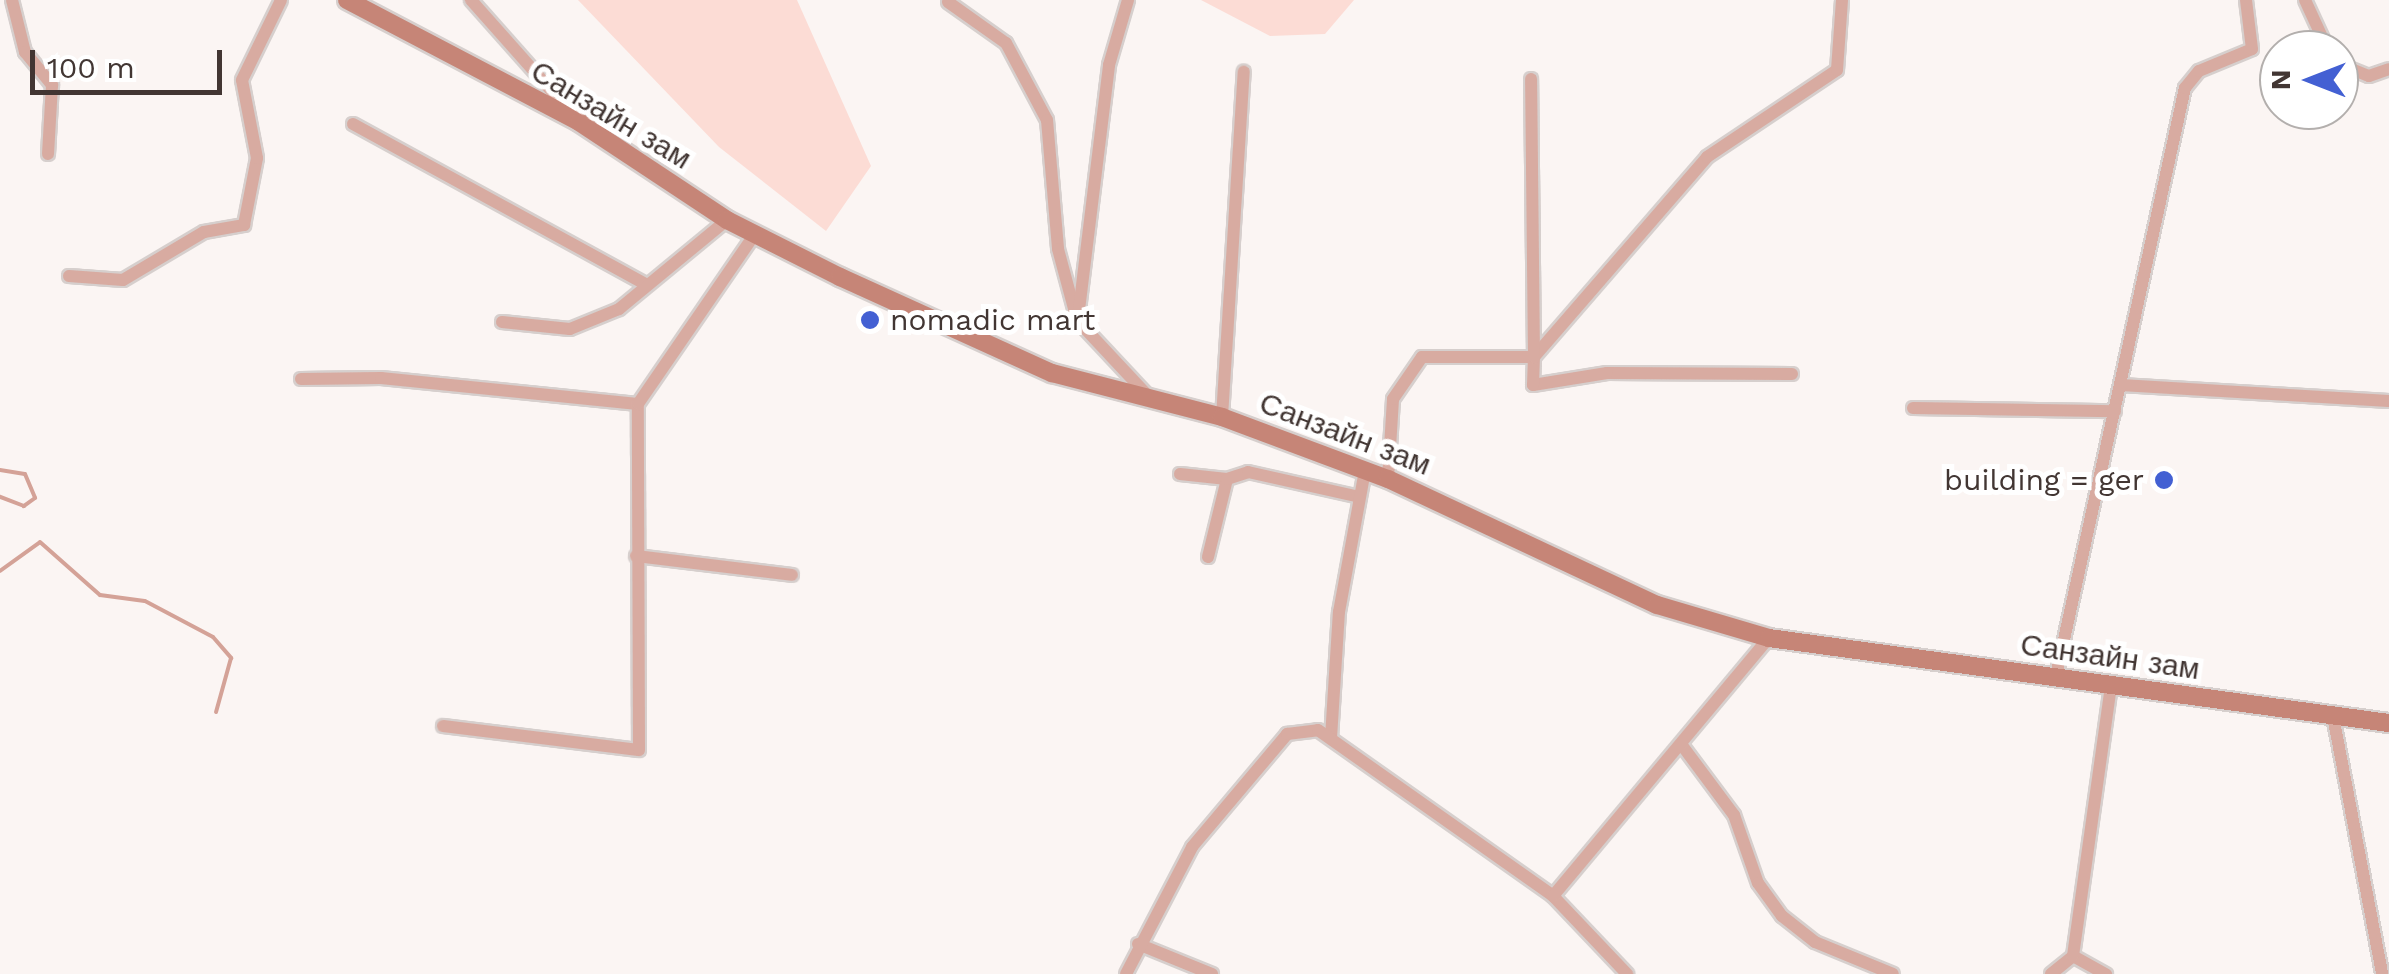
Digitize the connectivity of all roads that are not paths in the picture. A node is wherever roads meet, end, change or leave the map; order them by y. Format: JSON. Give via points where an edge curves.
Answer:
{"nodes":[{"id":1,"x":12,"y":0,"type":"edge"},
{"id":2,"x":281,"y":0,"type":"edge"},
{"id":3,"x":347,"y":0,"type":"edge"},
{"id":4,"x":470,"y":0,"type":"edge"},
{"id":5,"x":1128,"y":0,"type":"edge"},
{"id":6,"x":1842,"y":0,"type":"edge"},
{"id":7,"x":2246,"y":0,"type":"edge"},
{"id":8,"x":2306,"y":0,"type":"edge"},
{"id":9,"x":948,"y":2,"type":"edge"},
{"id":10,"x":2319,"y":30,"type":"edge"},
{"id":11,"x":2389,"y":69,"type":"edge"},
{"id":12,"x":1244,"y":72,"type":"dead end"},
{"id":13,"x":2359,"y":72,"type":"edge"},
{"id":14,"x":1531,"y":80,"type":"dead end"},
{"id":15,"x":579,"y":122,"type":"junction"},
{"id":16,"x":353,"y":124,"type":"dead end"},
{"id":17,"x":48,"y":154,"type":"dead end"},
{"id":18,"x":726,"y":220,"type":"junction"},
{"id":19,"x":755,"y":234,"type":"junction"},
{"id":20,"x":68,"y":276,"type":"dead end"},
{"id":21,"x":647,"y":285,"type":"junction"},
{"id":22,"x":1078,"y":320,"type":"junction"},
{"id":23,"x":502,"y":322,"type":"dead end"},
{"id":24,"x":1534,"y":356,"type":"junction"},
{"id":25,"x":1792,"y":374,"type":"dead end"},
{"id":26,"x":301,"y":379,"type":"dead end"},
{"id":27,"x":2121,"y":385,"type":"junction"},
{"id":28,"x":1150,"y":398,"type":"junction"},
{"id":29,"x":2389,"y":401,"type":"edge"},
{"id":30,"x":638,"y":404,"type":"junction"},
{"id":31,"x":1913,"y":408,"type":"dead end"},
{"id":32,"x":2115,"y":411,"type":"junction"},
{"id":33,"x":1222,"y":417,"type":"junction"},
{"id":34,"x":1365,"y":470,"type":"junction"},
{"id":35,"x":1180,"y":474,"type":"dead end"},
{"id":36,"x":1226,"y":479,"type":"junction"},
{"id":37,"x":1388,"y":479,"type":"junction"},
{"id":38,"x":1356,"y":496,"type":"junction"},
{"id":39,"x":636,"y":556,"type":"junction"},
{"id":40,"x":1208,"y":557,"type":"dead end"},
{"id":41,"x":792,"y":576,"type":"dead end"},
{"id":42,"x":1770,"y":638,"type":"junction"},
{"id":43,"x":2056,"y":676,"type":"junction"},
{"id":44,"x":2111,"y":686,"type":"junction"},
{"id":45,"x":2333,"y":716,"type":"junction"},
{"id":46,"x":2389,"y":724,"type":"edge"},
{"id":47,"x":442,"y":726,"type":"dead end"},
{"id":48,"x":1332,"y":738,"type":"junction"},
{"id":49,"x":1681,"y":744,"type":"junction"},
{"id":50,"x":1554,"y":896,"type":"junction"},
{"id":51,"x":1138,"y":944,"type":"junction"},
{"id":52,"x":2074,"y":956,"type":"junction"},
{"id":53,"x":1126,"y":974,"type":"edge"},
{"id":54,"x":1212,"y":974,"type":"edge"},
{"id":55,"x":1627,"y":974,"type":"edge"},
{"id":56,"x":1893,"y":974,"type":"edge"},
{"id":57,"x":2051,"y":974,"type":"edge"},
{"id":58,"x":2106,"y":974,"type":"edge"},
{"id":59,"x":2382,"y":974,"type":"edge"}],
"edges":[{"from":1,"to":17,"type":"street","via":[[25,52],[52,85]]},
{"from":2,"to":20,"type":"street","via":[[242,80],[257,158],[244,225],[204,232],[134,276]]},
{"from":3,"to":15,"type":"main road","name":"Санзайн зам"},
{"from":4,"to":15,"type":"street"},
{"from":5,"to":22,"type":"street","via":[[1109,65]]},
{"from":6,"to":24,"type":"street","via":[[1838,70],[1729,134]]},
{"from":7,"to":27,"type":"street","via":[[2252,49],[2199,71],[2185,88]]},
{"from":8,"to":10,"type":"street"},
{"from":9,"to":22,"type":"street","via":[[1006,43],[1047,120],[1058,249]]},
{"from":11,"to":13,"type":"street"},
{"from":12,"to":33,"type":"street"},
{"from":14,"to":24,"type":"street"},
{"from":15,"to":18,"type":"main road","name":"Санзайн зам"},
{"from":16,"to":21,"type":"street"},
{"from":18,"to":19,"type":"main road","name":"Санзайн зам"},
{"from":18,"to":21,"type":"street"},
{"from":19,"to":28,"type":"main road","name":"Санзайн зам","via":[[1052,373]]},
{"from":19,"to":30,"type":"street"},
{"from":21,"to":23,"type":"street","via":[[570,329]]},
{"from":22,"to":28,"type":"street"},
{"from":24,"to":25,"type":"street","via":[[1533,385],[1607,373]]},
{"from":24,"to":37,"type":"street","via":[[1422,356],[1393,399]]},
{"from":26,"to":30,"type":"street","via":[[381,378]]},
{"from":27,"to":29,"type":"street"},
{"from":27,"to":32,"type":"street"},
{"from":28,"to":33,"type":"main road","name":"Санзайн зам"},
{"from":30,"to":39,"type":"street"},
{"from":31,"to":32,"type":"street"},
{"from":32,"to":43,"type":"street"},
{"from":33,"to":34,"type":"main road","name":"Санзайн зам"},
{"from":34,"to":37,"type":"main road","name":"Санзайн зам"},
{"from":34,"to":38,"type":"street"},
{"from":35,"to":36,"type":"street"},
{"from":36,"to":38,"type":"street","via":[[1248,472]]},
{"from":36,"to":40,"type":"street"},
{"from":37,"to":42,"type":"main road","name":"Санзайн зам","via":[[1656,605]]},
{"from":38,"to":48,"type":"street"},
{"from":39,"to":41,"type":"street"},
{"from":39,"to":47,"type":"street","via":[[639,750]]},
{"from":42,"to":43,"type":"main road","name":"Санзайн зам"},
{"from":42,"to":49,"type":"street"},
{"from":43,"to":44,"type":"main road","name":"Санзайн зам"},
{"from":44,"to":45,"type":"main road","name":"Санзайн зам"},
{"from":44,"to":52,"type":"street"},
{"from":45,"to":46,"type":"main road","name":"Санзайн зам"},
{"from":45,"to":59,"type":"street"},
{"from":48,"to":50,"type":"street"},
{"from":48,"to":51,"type":"street","via":[[1309,730],[1274,746],[1192,847]]},
{"from":49,"to":50,"type":"street"},
{"from":49,"to":56,"type":"street","via":[[1734,815],[1758,884],[1782,916],[1815,942]]},
{"from":50,"to":55,"type":"street"},
{"from":51,"to":53,"type":"street"},
{"from":51,"to":54,"type":"street"},
{"from":52,"to":57,"type":"street"},
{"from":52,"to":58,"type":"street"}]}
